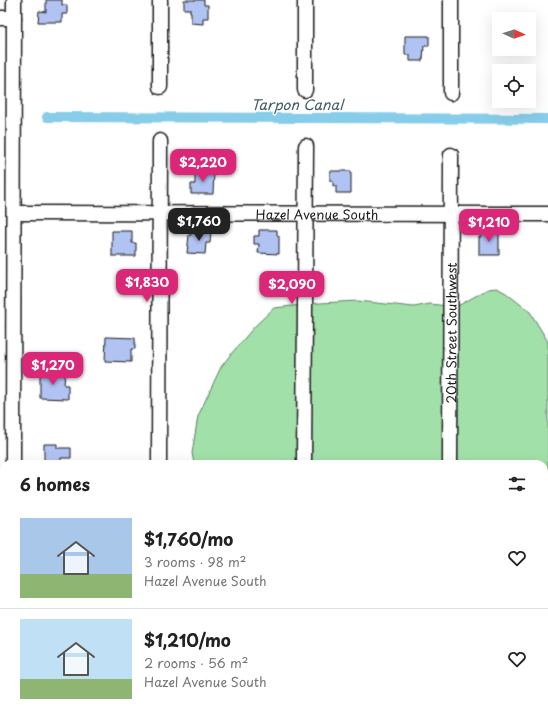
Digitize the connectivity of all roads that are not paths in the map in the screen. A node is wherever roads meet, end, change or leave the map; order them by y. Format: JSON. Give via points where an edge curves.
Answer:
{"nodes":[{"id":1,"x":14,"y":0,"type":"edge"},
{"id":2,"x":160,"y":0,"type":"edge"},
{"id":3,"x":306,"y":0,"type":"edge"},
{"id":4,"x":451,"y":0,"type":"edge"},
{"id":5,"x":0,"y":18,"type":"edge"},
{"id":6,"x":14,"y":18,"type":"junction"},
{"id":7,"x":160,"y":87,"type":"dead end"},
{"id":8,"x":305,"y":90,"type":"dead end"},
{"id":9,"x":451,"y":93,"type":"dead end"},
{"id":10,"x":160,"y":141,"type":"dead end"},
{"id":11,"x":306,"y":146,"type":"dead end"},
{"id":12,"x":451,"y":155,"type":"dead end"},
{"id":13,"x":14,"y":213,"type":"junction"},
{"id":14,"x":160,"y":213,"type":"junction"},
{"id":15,"x":305,"y":213,"type":"junction"},
{"id":16,"x":450,"y":214,"type":"junction"},
{"id":17,"x":548,"y":214,"type":"edge"},
{"id":18,"x":13,"y":460,"type":"edge"},
{"id":19,"x":159,"y":460,"type":"edge"},
{"id":20,"x":304,"y":460,"type":"edge"},
{"id":21,"x":450,"y":460,"type":"edge"}],
"edges":[{"from":1,"to":6,"type":"street"},
{"from":2,"to":7,"type":"street"},
{"from":3,"to":8,"type":"street"},
{"from":4,"to":9,"type":"street"},
{"from":5,"to":6,"type":"street"},
{"from":6,"to":13,"type":"street"},
{"from":10,"to":14,"type":"street"},
{"from":11,"to":15,"type":"street"},
{"from":12,"to":16,"type":"street","name":"20th Street Southwest"},
{"from":13,"to":14,"type":"street","name":"Hazel Avenue South"},
{"from":13,"to":18,"type":"street"},
{"from":14,"to":15,"type":"street","name":"Hazel Avenue South"},
{"from":14,"to":19,"type":"street"},
{"from":15,"to":16,"type":"street","name":"Hazel Avenue South"},
{"from":15,"to":20,"type":"street"},
{"from":16,"to":17,"type":"street","name":"Hazel Avenue South"},
{"from":16,"to":21,"type":"street","name":"20th Street Southwest"}]}
